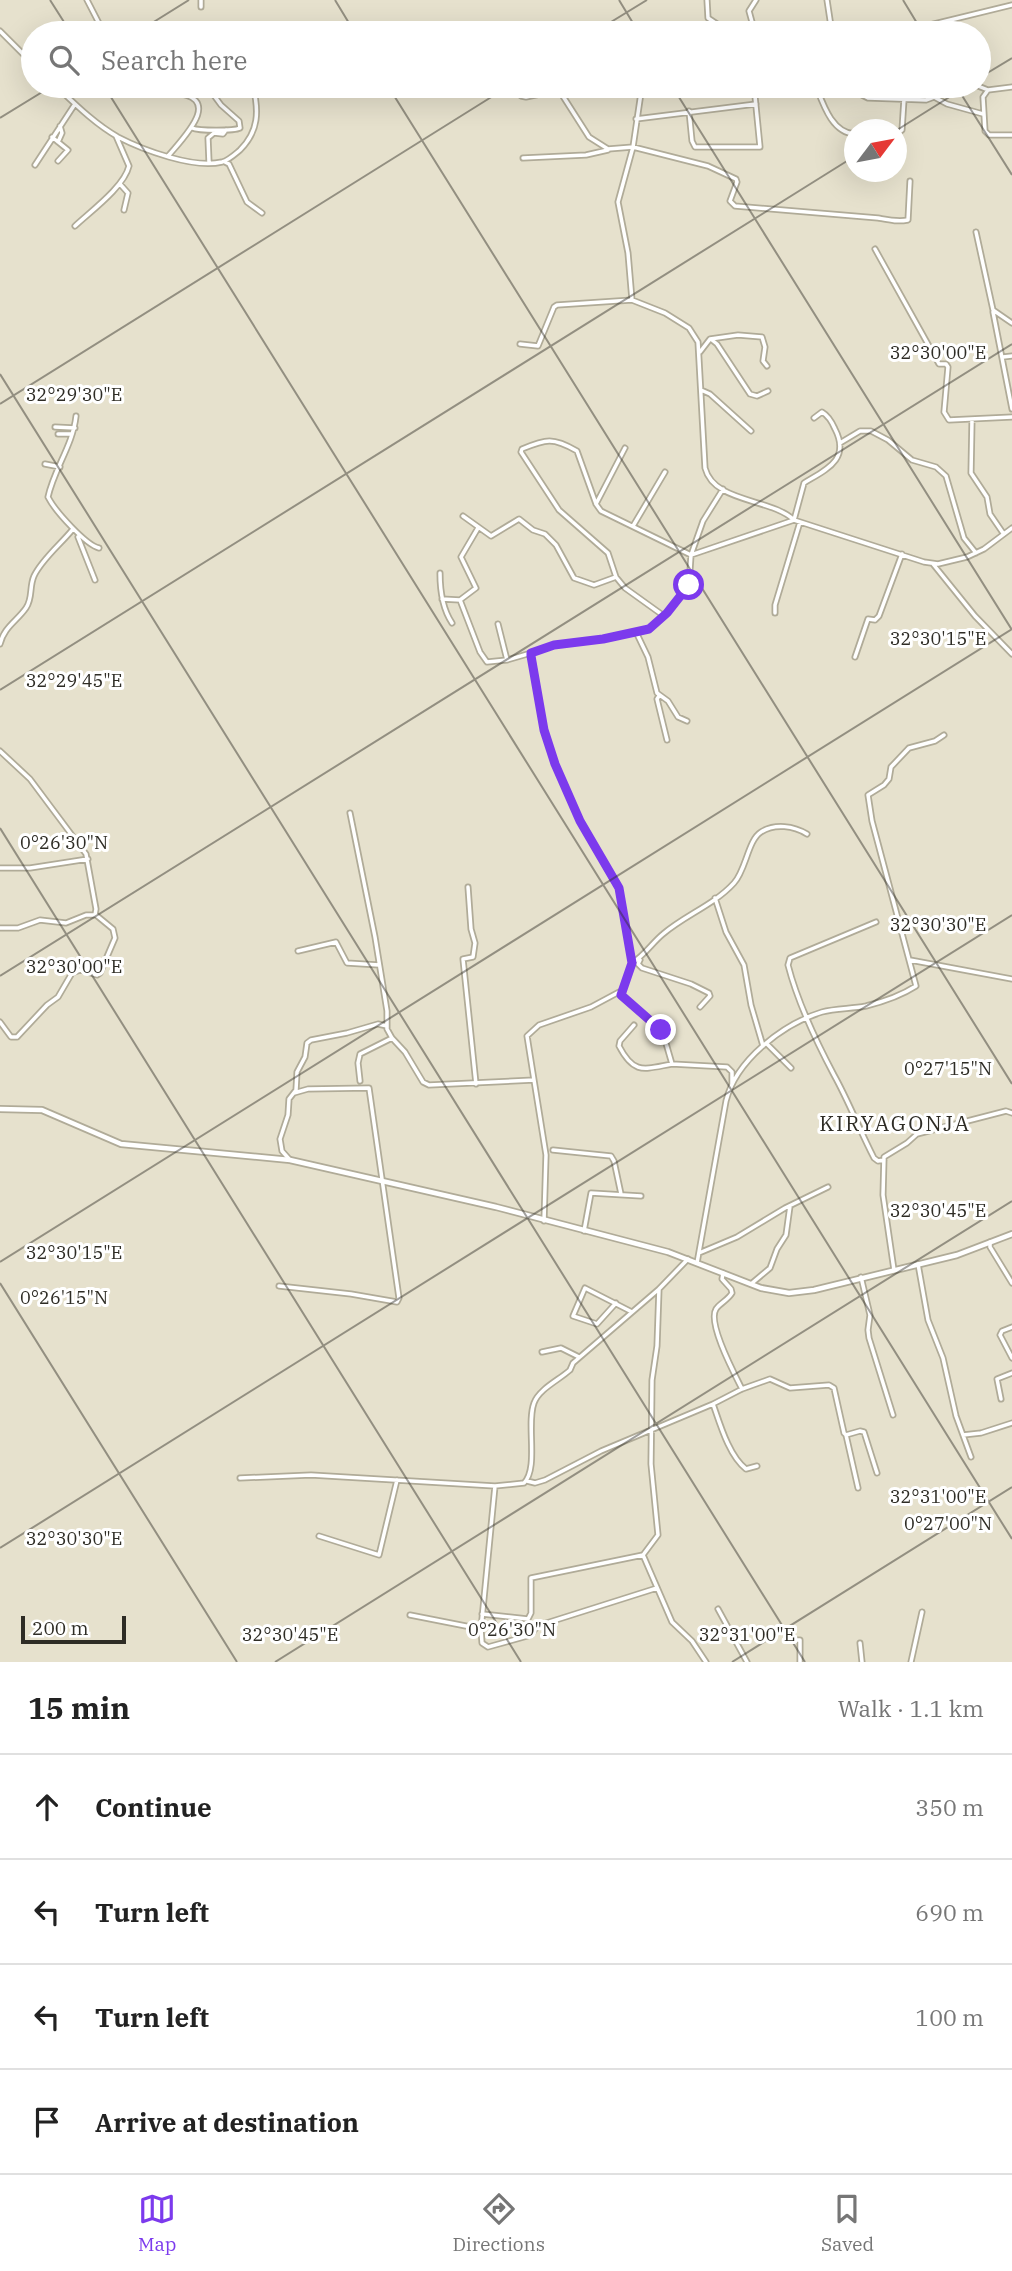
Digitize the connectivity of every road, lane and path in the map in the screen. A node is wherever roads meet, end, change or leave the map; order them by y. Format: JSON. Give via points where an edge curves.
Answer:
{"nodes":[{"id":1,"x":87,"y":0,"type":"edge"},
{"id":2,"x":201,"y":0,"type":"edge"},
{"id":3,"x":707,"y":0,"type":"edge"},
{"id":4,"x":757,"y":0,"type":"edge"},
{"id":5,"x":827,"y":0,"type":"edge"},
{"id":6,"x":997,"y":0,"type":"edge"},
{"id":7,"x":1012,"y":5,"type":"edge"},
{"id":8,"x":201,"y":7,"type":"dead end"},
{"id":9,"x":997,"y":8,"type":"junction"},
{"id":10,"x":98,"y":21,"type":"edge"},
{"id":11,"x":712,"y":21,"type":"edge"},
{"id":12,"x":752,"y":21,"type":"edge"},
{"id":13,"x":830,"y":21,"type":"edge"},
{"id":14,"x":949,"y":21,"type":"edge"},
{"id":15,"x":0,"y":31,"type":"edge"},
{"id":16,"x":21,"y":52,"type":"edge"},
{"id":17,"x":1012,"y":87,"type":"edge"},
{"id":18,"x":991,"y":90,"type":"edge"},
{"id":19,"x":69,"y":98,"type":"edge"},
{"id":20,"x":191,"y":98,"type":"edge"},
{"id":21,"x":216,"y":98,"type":"edge"},
{"id":22,"x":256,"y":98,"type":"edge"},
{"id":23,"x":565,"y":98,"type":"edge"},
{"id":24,"x":640,"y":98,"type":"edge"},
{"id":25,"x":755,"y":98,"type":"edge"},
{"id":26,"x":822,"y":98,"type":"edge"},
{"id":27,"x":867,"y":98,"type":"edge"},
{"id":28,"x":919,"y":98,"type":"edge"},
{"id":29,"x":936,"y":98,"type":"edge"},
{"id":30,"x":982,"y":98,"type":"edge"},
{"id":31,"x":904,"y":99,"type":"junction"},
{"id":32,"x":75,"y":104,"type":"junction"},
{"id":33,"x":756,"y":104,"type":"junction"},
{"id":34,"x":689,"y":111,"type":"junction"},
{"id":35,"x":983,"y":114,"type":"junction"},
{"id":36,"x":636,"y":119,"type":"junction"},
{"id":37,"x":903,"y":119,"type":"edge"},
{"id":38,"x":60,"y":126,"type":"junction"},
{"id":39,"x":192,"y":128,"type":"junction"},
{"id":40,"x":226,"y":130,"type":"junction"},
{"id":41,"x":844,"y":132,"type":"edge"},
{"id":42,"x":115,"y":135,"type":"junction"},
{"id":43,"x":1012,"y":135,"type":"edge"},
{"id":44,"x":52,"y":137,"type":"junction"},
{"id":45,"x":58,"y":142,"type":"junction"},
{"id":46,"x":633,"y":147,"type":"junction"},
{"id":47,"x":610,"y":150,"type":"junction"},
{"id":48,"x":169,"y":156,"type":"junction"},
{"id":49,"x":523,"y":158,"type":"dead end"},
{"id":50,"x":58,"y":161,"type":"dead end"},
{"id":51,"x":209,"y":162,"type":"junction"},
{"id":52,"x":223,"y":162,"type":"junction"},
{"id":53,"x":34,"y":165,"type":"dead end"},
{"id":54,"x":910,"y":180,"type":"dead end"},
{"id":55,"x":120,"y":184,"type":"junction"},
{"id":56,"x":124,"y":210,"type":"dead end"},
{"id":57,"x":261,"y":212,"type":"dead end"},
{"id":58,"x":75,"y":226,"type":"dead end"},
{"id":59,"x":976,"y":232,"type":"dead end"},
{"id":60,"x":875,"y":249,"type":"dead end"},
{"id":61,"x":632,"y":300,"type":"junction"},
{"id":62,"x":993,"y":310,"type":"junction"},
{"id":63,"x":1012,"y":323,"type":"edge"},
{"id":64,"x":710,"y":339,"type":"junction"},
{"id":65,"x":520,"y":344,"type":"dead end"},
{"id":66,"x":1012,"y":356,"type":"edge"},
{"id":67,"x":697,"y":357,"type":"junction"},
{"id":68,"x":1003,"y":357,"type":"junction"},
{"id":69,"x":767,"y":366,"type":"dead end"},
{"id":70,"x":701,"y":390,"type":"junction"},
{"id":71,"x":768,"y":391,"type":"dead end"},
{"id":72,"x":1012,"y":409,"type":"edge"},
{"id":73,"x":76,"y":416,"type":"dead end"},
{"id":74,"x":1012,"y":417,"type":"edge"},
{"id":75,"x":814,"y":418,"type":"dead end"},
{"id":76,"x":972,"y":420,"type":"junction"},
{"id":77,"x":55,"y":427,"type":"dead end"},
{"id":78,"x":75,"y":428,"type":"junction"},
{"id":79,"x":751,"y":431,"type":"dead end"},
{"id":80,"x":58,"y":434,"type":"dead end"},
{"id":81,"x":72,"y":434,"type":"junction"},
{"id":82,"x":840,"y":443,"type":"junction"},
{"id":83,"x":625,"y":448,"type":"dead end"},
{"id":84,"x":45,"y":464,"type":"dead end"},
{"id":85,"x":60,"y":467,"type":"junction"},
{"id":86,"x":665,"y":472,"type":"dead end"},
{"id":87,"x":723,"y":489,"type":"junction"},
{"id":88,"x":596,"y":504,"type":"junction"},
{"id":89,"x":463,"y":516,"type":"dead end"},
{"id":90,"x":793,"y":520,"type":"junction"},
{"id":91,"x":800,"y":522,"type":"junction"},
{"id":92,"x":633,"y":526,"type":"junction"},
{"id":93,"x":478,"y":528,"type":"junction"},
{"id":94,"x":1012,"y":528,"type":"edge"},
{"id":95,"x":73,"y":529,"type":"junction"},
{"id":96,"x":1003,"y":533,"type":"junction"},
{"id":97,"x":77,"y":535,"type":"junction"},
{"id":98,"x":99,"y":548,"type":"dead end"},
{"id":99,"x":976,"y":553,"type":"junction"},
{"id":100,"x":902,"y":554,"type":"junction"},
{"id":101,"x":691,"y":555,"type":"junction"},
{"id":102,"x":933,"y":564,"type":"junction"},
{"id":103,"x":440,"y":573,"type":"dead end"},
{"id":104,"x":616,"y":577,"type":"junction"},
{"id":105,"x":95,"y":580,"type":"dead end"},
{"id":106,"x":442,"y":599,"type":"junction"},
{"id":107,"x":460,"y":600,"type":"junction"},
{"id":108,"x":775,"y":613,"type":"dead end"},
{"id":109,"x":664,"y":615,"type":"junction"},
{"id":110,"x":452,"y":623,"type":"dead end"},
{"id":111,"x":498,"y":624,"type":"dead end"},
{"id":112,"x":636,"y":632,"type":"junction"},
{"id":113,"x":0,"y":644,"type":"edge"},
{"id":114,"x":531,"y":653,"type":"junction"},
{"id":115,"x":1012,"y":654,"type":"edge"},
{"id":116,"x":855,"y":657,"type":"dead end"},
{"id":117,"x":507,"y":660,"type":"junction"},
{"id":118,"x":660,"y":696,"type":"junction"},
{"id":119,"x":687,"y":721,"type":"dead end"},
{"id":120,"x":944,"y":735,"type":"dead end"},
{"id":121,"x":667,"y":740,"type":"dead end"},
{"id":122,"x":0,"y":751,"type":"edge"},
{"id":123,"x":350,"y":813,"type":"dead end"},
{"id":124,"x":807,"y":834,"type":"dead end"},
{"id":125,"x":88,"y":859,"type":"junction"},
{"id":126,"x":0,"y":868,"type":"edge"},
{"id":127,"x":468,"y":887,"type":"dead end"},
{"id":128,"x":715,"y":898,"type":"junction"},
{"id":129,"x":96,"y":914,"type":"junction"},
{"id":130,"x":876,"y":922,"type":"dead end"},
{"id":131,"x":0,"y":928,"type":"edge"},
{"id":132,"x":298,"y":951,"type":"dead end"},
{"id":133,"x":641,"y":958,"type":"junction"},
{"id":134,"x":911,"y":960,"type":"junction"},
{"id":135,"x":632,"y":963,"type":"junction"},
{"id":136,"x":379,"y":965,"type":"junction"},
{"id":137,"x":1012,"y":979,"type":"edge"},
{"id":138,"x":621,"y":993,"type":"junction"},
{"id":139,"x":700,"y":1007,"type":"dead end"},
{"id":140,"x":806,"y":1018,"type":"junction"},
{"id":141,"x":0,"y":1022,"type":"edge"},
{"id":142,"x":634,"y":1025,"type":"dead end"},
{"id":143,"x":387,"y":1026,"type":"junction"},
{"id":144,"x":392,"y":1038,"type":"junction"},
{"id":145,"x":765,"y":1045,"type":"junction"},
{"id":146,"x":672,"y":1064,"type":"junction"},
{"id":147,"x":791,"y":1068,"type":"dead end"},
{"id":148,"x":534,"y":1080,"type":"junction"},
{"id":149,"x":360,"y":1081,"type":"dead end"},
{"id":150,"x":476,"y":1084,"type":"junction"},
{"id":151,"x":732,"y":1084,"type":"junction"},
{"id":152,"x":294,"y":1093,"type":"junction"},
{"id":153,"x":0,"y":1109,"type":"edge"},
{"id":154,"x":1012,"y":1113,"type":"edge"},
{"id":155,"x":553,"y":1150,"type":"dead end"},
{"id":156,"x":290,"y":1160,"type":"junction"},
{"id":157,"x":884,"y":1160,"type":"junction"},
{"id":158,"x":384,"y":1181,"type":"junction"},
{"id":159,"x":828,"y":1187,"type":"dead end"},
{"id":160,"x":621,"y":1194,"type":"junction"},
{"id":161,"x":641,"y":1196,"type":"dead end"},
{"id":162,"x":790,"y":1206,"type":"junction"},
{"id":163,"x":544,"y":1221,"type":"junction"},
{"id":164,"x":584,"y":1231,"type":"junction"},
{"id":165,"x":1012,"y":1234,"type":"edge"},
{"id":166,"x":990,"y":1242,"type":"junction"},
{"id":167,"x":699,"y":1253,"type":"junction"},
{"id":168,"x":688,"y":1259,"type":"junction"},
{"id":169,"x":697,"y":1263,"type":"junction"},
{"id":170,"x":918,"y":1264,"type":"junction"},
{"id":171,"x":894,"y":1270,"type":"junction"},
{"id":172,"x":723,"y":1273,"type":"junction"},
{"id":173,"x":861,"y":1277,"type":"junction"},
{"id":174,"x":1012,"y":1283,"type":"edge"},
{"id":175,"x":751,"y":1284,"type":"junction"},
{"id":176,"x":279,"y":1286,"type":"dead end"},
{"id":177,"x":659,"y":1289,"type":"junction"},
{"id":178,"x":616,"y":1303,"type":"junction"},
{"id":179,"x":632,"y":1312,"type":"junction"},
{"id":180,"x":1012,"y":1327,"type":"edge"},
{"id":181,"x":542,"y":1352,"type":"dead end"},
{"id":182,"x":579,"y":1357,"type":"junction"},
{"id":183,"x":1012,"y":1358,"type":"edge"},
{"id":184,"x":1012,"y":1373,"type":"edge"},
{"id":185,"x":742,"y":1389,"type":"junction"},
{"id":186,"x":1001,"y":1399,"type":"dead end"},
{"id":187,"x":713,"y":1404,"type":"junction"},
{"id":188,"x":893,"y":1415,"type":"dead end"},
{"id":189,"x":1012,"y":1423,"type":"edge"},
{"id":190,"x":652,"y":1429,"type":"junction"},
{"id":191,"x":963,"y":1434,"type":"junction"},
{"id":192,"x":846,"y":1435,"type":"junction"},
{"id":193,"x":971,"y":1457,"type":"dead end"},
{"id":194,"x":757,"y":1466,"type":"dead end"},
{"id":195,"x":877,"y":1474,"type":"dead end"},
{"id":196,"x":240,"y":1478,"type":"dead end"},
{"id":197,"x":397,"y":1480,"type":"junction"},
{"id":198,"x":527,"y":1481,"type":"junction"},
{"id":199,"x":495,"y":1486,"type":"junction"},
{"id":200,"x":858,"y":1488,"type":"dead end"},
{"id":201,"x":319,"y":1536,"type":"dead end"},
{"id":202,"x":643,"y":1555,"type":"junction"},
{"id":203,"x":657,"y":1588,"type":"junction"},
{"id":204,"x":718,"y":1609,"type":"dead end"},
{"id":205,"x":922,"y":1612,"type":"dead end"},
{"id":206,"x":482,"y":1614,"type":"junction"},
{"id":207,"x":410,"y":1615,"type":"dead end"},
{"id":208,"x":481,"y":1629,"type":"junction"},
{"id":209,"x":791,"y":1640,"type":"dead end"},
{"id":210,"x":860,"y":1643,"type":"dead end"},
{"id":211,"x":706,"y":1662,"type":"edge"},
{"id":212,"x":747,"y":1662,"type":"edge"},
{"id":213,"x":800,"y":1662,"type":"edge"},
{"id":214,"x":862,"y":1662,"type":"edge"},
{"id":215,"x":911,"y":1662,"type":"edge"}],
"edges":[{"from":1,"to":10,"type":"street"},
{"from":2,"to":8,"type":"street"},
{"from":3,"to":11,"type":"street","via":[[708,18]]},
{"from":4,"to":12,"type":"street","via":[[749,11]]},
{"from":5,"to":13,"type":"street"},
{"from":6,"to":9,"type":"street"},
{"from":7,"to":9,"type":"street"},
{"from":9,"to":14,"type":"street"},
{"from":15,"to":16,"type":"street"},
{"from":17,"to":18,"type":"street"},
{"from":19,"to":32,"type":"street"},
{"from":20,"to":39,"type":"street","via":[[198,105],[199,117]]},
{"from":21,"to":40,"type":"street","via":[[241,125]]},
{"from":22,"to":52,"type":"street","via":[[253,136]]},
{"from":23,"to":47,"type":"street","via":[[589,137]]},
{"from":24,"to":36,"type":"street"},
{"from":25,"to":33,"type":"street"},
{"from":26,"to":41,"type":"street"},
{"from":27,"to":31,"type":"street"},
{"from":28,"to":31,"type":"street"},
{"from":29,"to":35,"type":"street"},
{"from":30,"to":35,"type":"street"},
{"from":31,"to":37,"type":"street"},
{"from":32,"to":38,"type":"street"},
{"from":32,"to":42,"type":"street"},
{"from":33,"to":34,"type":"street"},
{"from":33,"to":34,"type":"street","via":[[758,148],[695,147]]},
{"from":34,"to":36,"type":"street"},
{"from":35,"to":43,"type":"street","via":[[989,135]]},
{"from":36,"to":46,"type":"street"},
{"from":38,"to":44,"type":"street"},
{"from":38,"to":45,"type":"street"},
{"from":39,"to":40,"type":"street","via":[[200,132]]},
{"from":39,"to":48,"type":"street"},
{"from":40,"to":51,"type":"street","via":[[208,138]]},
{"from":42,"to":48,"type":"street"},
{"from":42,"to":55,"type":"street","via":[[129,166]]},
{"from":44,"to":45,"type":"street"},
{"from":44,"to":53,"type":"street"},
{"from":45,"to":50,"type":"street","via":[[68,150]]},
{"from":46,"to":47,"type":"street"},
{"from":46,"to":54,"type":"street","via":[[708,166],[736,179],[730,201],[736,206],[904,221],[908,220]]},
{"from":46,"to":61,"type":"street","via":[[618,202]]},
{"from":47,"to":49,"type":"street"},
{"from":48,"to":51,"type":"street"},
{"from":51,"to":52,"type":"street"},
{"from":52,"to":57,"type":"street","via":[[229,164],[247,202]]},
{"from":55,"to":56,"type":"street","via":[[128,193]]},
{"from":55,"to":58,"type":"street"},
{"from":59,"to":62,"type":"street"},
{"from":60,"to":76,"type":"street","via":[[939,364],[948,367],[945,417]]},
{"from":61,"to":65,"type":"street","via":[[557,305],[538,346]]},
{"from":61,"to":67,"type":"street","via":[[682,322],[697,338]]},
{"from":62,"to":63,"type":"street"},
{"from":62,"to":68,"type":"street"},
{"from":64,"to":67,"type":"street"},
{"from":64,"to":69,"type":"street","via":[[762,337]]},
{"from":64,"to":71,"type":"street","via":[[750,394]]},
{"from":66,"to":68,"type":"street"},
{"from":67,"to":70,"type":"street"},
{"from":68,"to":72,"type":"street"},
{"from":70,"to":79,"type":"street"},
{"from":70,"to":87,"type":"street","via":[[705,468],[711,483]]},
{"from":73,"to":78,"type":"street"},
{"from":74,"to":76,"type":"street"},
{"from":75,"to":82,"type":"street","via":[[826,414]]},
{"from":76,"to":96,"type":"street","via":[[971,473]]},
{"from":77,"to":78,"type":"street"},
{"from":78,"to":81,"type":"street"},
{"from":80,"to":81,"type":"street"},
{"from":81,"to":85,"type":"street"},
{"from":82,"to":90,"type":"street","via":[[832,465],[804,483]]},
{"from":82,"to":99,"type":"street","via":[[860,431],[871,431],[912,460],[936,467],[946,476],[964,537]]},
{"from":83,"to":88,"type":"street"},
{"from":84,"to":85,"type":"street"},
{"from":85,"to":95,"type":"street","via":[[48,497]]},
{"from":86,"to":92,"type":"street"},
{"from":87,"to":90,"type":"street"},
{"from":87,"to":101,"type":"street","via":[[703,521]]},
{"from":88,"to":92,"type":"street"},
{"from":88,"to":104,"type":"street","via":[[577,451],[546,439],[522,449],[559,510],[608,553]]},
{"from":89,"to":93,"type":"street"},
{"from":90,"to":91,"type":"street"},
{"from":90,"to":101,"type":"street"},
{"from":91,"to":100,"type":"street"},
{"from":91,"to":108,"type":"street"},
{"from":92,"to":101,"type":"street"},
{"from":93,"to":104,"type":"street","via":[[491,536],[519,519],[556,545],[574,578],[594,585]]},
{"from":93,"to":107,"type":"street","via":[[460,557],[476,588]]},
{"from":94,"to":96,"type":"street"},
{"from":95,"to":97,"type":"street"},
{"from":95,"to":113,"type":"street","via":[[38,568],[28,605]]},
{"from":96,"to":99,"type":"street"},
{"from":97,"to":98,"type":"street"},
{"from":97,"to":105,"type":"street"},
{"from":99,"to":102,"type":"street"},
{"from":100,"to":102,"type":"street"},
{"from":100,"to":116,"type":"street","via":[[879,616],[868,619]]},
{"from":101,"to":109,"type":"street","via":[[689,585]]},
{"from":102,"to":115,"type":"street"},
{"from":103,"to":106,"type":"street"},
{"from":104,"to":109,"type":"street"},
{"from":106,"to":107,"type":"street"},
{"from":106,"to":110,"type":"street"},
{"from":107,"to":117,"type":"street","via":[[483,657],[487,662]]},
{"from":109,"to":112,"type":"street","via":[[649,629]]},
{"from":111,"to":117,"type":"street"},
{"from":112,"to":114,"type":"street"},
{"from":112,"to":118,"type":"street"},
{"from":114,"to":117,"type":"street"},
{"from":114,"to":135,"type":"street","via":[[548,744],[580,821],[619,888]]},
{"from":118,"to":119,"type":"street"},
{"from":118,"to":121,"type":"street"},
{"from":120,"to":134,"type":"street","via":[[909,748],[891,767],[884,785],[868,794]]},
{"from":122,"to":125,"type":"street","via":[[30,779]]},
{"from":123,"to":136,"type":"street"},
{"from":124,"to":128,"type":"street","via":[[783,826],[759,832],[739,876]]},
{"from":125,"to":126,"type":"street"},
{"from":125,"to":129,"type":"street"},
{"from":127,"to":150,"type":"street","via":[[475,943],[474,957],[463,959]]},
{"from":128,"to":133,"type":"street","via":[[663,933]]},
{"from":128,"to":145,"type":"street","via":[[744,965]]},
{"from":129,"to":131,"type":"street","via":[[66,923],[40,920],[18,928]]},
{"from":129,"to":141,"type":"street","via":[[113,929],[115,938],[99,974],[72,973],[58,997],[17,1037],[10,1037]]},
{"from":130,"to":140,"type":"street","via":[[789,960]]},
{"from":132,"to":136,"type":"street","via":[[336,942],[347,962]]},
{"from":133,"to":135,"type":"street"},
{"from":133,"to":139,"type":"street","via":[[638,964],[642,968],[709,993]]},
{"from":134,"to":137,"type":"street"},
{"from":134,"to":140,"type":"street","via":[[914,988],[871,1004]]},
{"from":135,"to":138,"type":"street"},
{"from":136,"to":143,"type":"street"},
{"from":138,"to":146,"type":"street","via":[[663,1033]]},
{"from":138,"to":148,"type":"street","via":[[539,1025],[527,1036]]},
{"from":140,"to":145,"type":"street"},
{"from":140,"to":157,"type":"street","via":[[874,1158]]},
{"from":142,"to":146,"type":"street","via":[[619,1046],[630,1064],[642,1069]]},
{"from":143,"to":144,"type":"street"},
{"from":143,"to":152,"type":"street","via":[[378,1024],[309,1041]]},
{"from":144,"to":149,"type":"street","via":[[360,1054]]},
{"from":144,"to":150,"type":"street","via":[[425,1084]]},
{"from":145,"to":147,"type":"street"},
{"from":145,"to":151,"type":"street","via":[[750,1057]]},
{"from":146,"to":151,"type":"street","via":[[727,1068],[732,1072]]},
{"from":148,"to":150,"type":"street"},
{"from":148,"to":163,"type":"street","via":[[545,1156]]},
{"from":151,"to":167,"type":"street"},
{"from":152,"to":156,"type":"street","via":[[280,1139]]},
{"from":152,"to":158,"type":"street","via":[[369,1088]]},
{"from":153,"to":156,"type":"street","via":[[42,1110],[124,1144]]},
{"from":154,"to":157,"type":"street","via":[[917,1134]]},
{"from":155,"to":160,"type":"street","via":[[611,1156]]},
{"from":156,"to":158,"type":"street"},
{"from":157,"to":171,"type":"street","via":[[883,1195]]},
{"from":158,"to":163,"type":"street"},
{"from":158,"to":176,"type":"street","via":[[397,1302]]},
{"from":159,"to":162,"type":"street"},
{"from":160,"to":161,"type":"street"},
{"from":160,"to":164,"type":"street","via":[[589,1195]]},
{"from":162,"to":167,"type":"street"},
{"from":162,"to":175,"type":"street","via":[[786,1235],[770,1268]]},
{"from":163,"to":164,"type":"street"},
{"from":164,"to":168,"type":"street"},
{"from":165,"to":166,"type":"street"},
{"from":166,"to":170,"type":"street"},
{"from":166,"to":174,"type":"street"},
{"from":167,"to":169,"type":"street"},
{"from":168,"to":169,"type":"street"},
{"from":168,"to":177,"type":"street"},
{"from":169,"to":172,"type":"street"},
{"from":170,"to":171,"type":"street"},
{"from":170,"to":191,"type":"street","via":[[928,1320]]},
{"from":171,"to":173,"type":"street"},
{"from":172,"to":175,"type":"street"},
{"from":172,"to":185,"type":"street","via":[[732,1293],[716,1309],[714,1319]]},
{"from":173,"to":175,"type":"street","via":[[801,1292]]},
{"from":173,"to":188,"type":"street","via":[[870,1315],[867,1331]]},
{"from":177,"to":179,"type":"street"},
{"from":177,"to":190,"type":"street"},
{"from":178,"to":178,"type":"street","via":[[585,1288],[573,1316],[597,1324]]},
{"from":178,"to":179,"type":"street"},
{"from":179,"to":182,"type":"street"},
{"from":180,"to":183,"type":"street","via":[[1000,1335]]},
{"from":181,"to":182,"type":"street","via":[[561,1348]]},
{"from":182,"to":198,"type":"street","via":[[534,1403]]},
{"from":184,"to":186,"type":"street","via":[[997,1379]]},
{"from":185,"to":187,"type":"street"},
{"from":185,"to":192,"type":"street","via":[[770,1379],[790,1388],[831,1386]]},
{"from":187,"to":190,"type":"street"},
{"from":187,"to":194,"type":"street","via":[[742,1466]]},
{"from":189,"to":191,"type":"street"},
{"from":190,"to":198,"type":"street","via":[[545,1480]]},
{"from":190,"to":202,"type":"street","via":[[658,1535]]},
{"from":191,"to":193,"type":"street"},
{"from":192,"to":195,"type":"street","via":[[864,1432]]},
{"from":192,"to":200,"type":"street"},
{"from":196,"to":197,"type":"street","via":[[312,1475]]},
{"from":197,"to":199,"type":"street"},
{"from":197,"to":201,"type":"street","via":[[379,1555]]},
{"from":198,"to":199,"type":"street"},
{"from":199,"to":206,"type":"street"},
{"from":202,"to":203,"type":"street"},
{"from":202,"to":206,"type":"street","via":[[531,1578],[528,1619]]},
{"from":203,"to":208,"type":"street","via":[[537,1626],[531,1635],[488,1647],[482,1643]]},
{"from":203,"to":211,"type":"street","via":[[672,1622],[692,1640]]},
{"from":204,"to":212,"type":"street"},
{"from":205,"to":215,"type":"street"},
{"from":206,"to":208,"type":"street"},
{"from":207,"to":208,"type":"street"},
{"from":209,"to":213,"type":"street","via":[[800,1640]]},
{"from":210,"to":214,"type":"street"}]}
